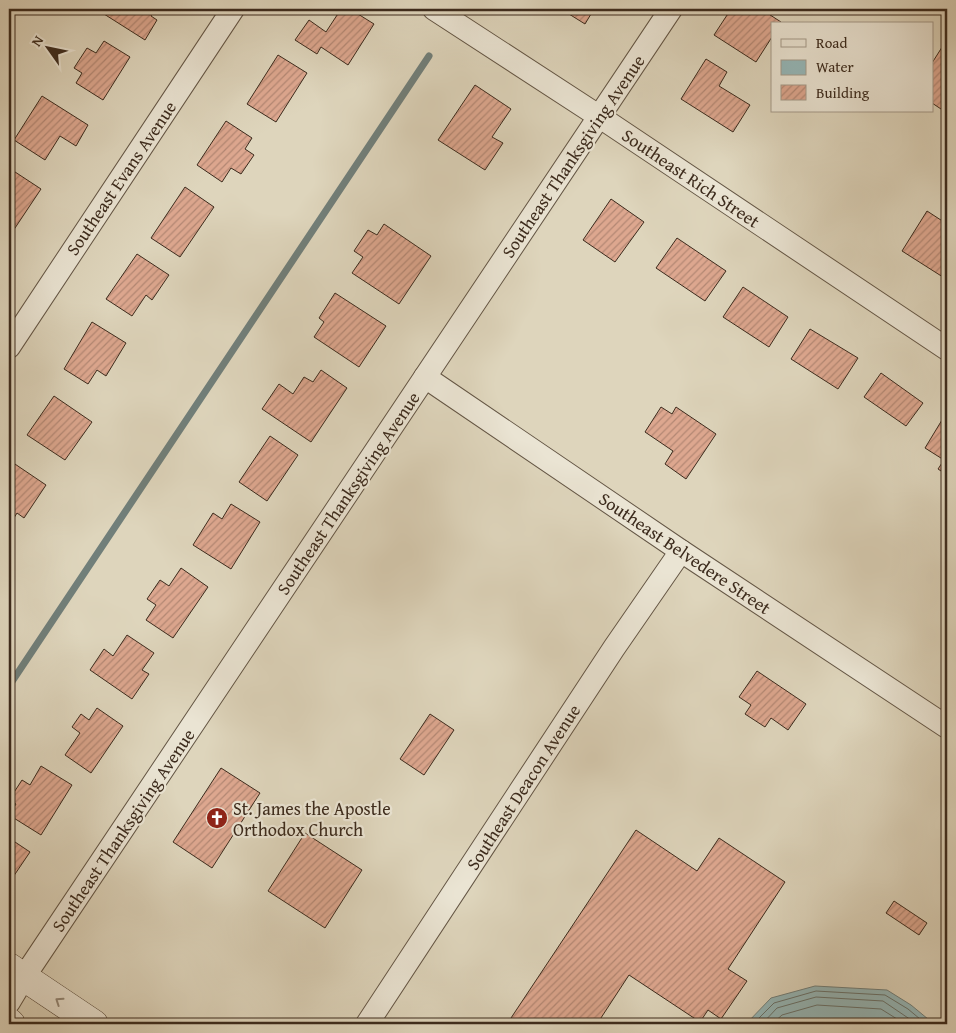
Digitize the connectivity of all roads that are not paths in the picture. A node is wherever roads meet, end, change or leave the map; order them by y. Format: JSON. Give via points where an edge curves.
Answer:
{"nodes":[{"id":1,"x":233,"y":9,"type":"edge"},
{"id":2,"x":434,"y":9,"type":"edge"},
{"id":3,"x":671,"y":9,"type":"edge"},
{"id":4,"x":600,"y":117,"type":"junction"},
{"id":5,"x":9,"y":347,"type":"edge"},
{"id":6,"x":947,"y":349,"type":"edge"},
{"id":7,"x":425,"y":377,"type":"junction"},
{"id":8,"x":681,"y":551,"type":"junction"},
{"id":9,"x":947,"y":727,"type":"edge"},
{"id":10,"x":16,"y":972,"type":"edge"},
{"id":11,"x":9,"y":1002,"type":"edge"},
{"id":12,"x":94,"y":1024,"type":"edge"},
{"id":13,"x":367,"y":1024,"type":"edge"}],
"edges":[{"from":1,"to":5,"type":"street","name":"Southeast Evans Avenue"},
{"from":2,"to":4,"type":"street","name":"Southeast Rich Street"},
{"from":3,"to":4,"type":"street","name":"Southeast Thanksgiving Avenue"},
{"from":4,"to":6,"type":"street","name":"Southeast Rich Street"},
{"from":4,"to":7,"type":"street","name":"Southeast Thanksgiving Avenue"},
{"from":7,"to":8,"type":"street","name":"Southeast Belvedere Street"},
{"from":7,"to":10,"type":"street","name":"Southeast Thanksgiving Avenue"},
{"from":8,"to":9,"type":"street","name":"Southeast Belvedere Street"},
{"from":8,"to":13,"type":"street","name":"Southeast Deacon Avenue"},
{"from":10,"to":11,"type":"street","name":"Southeast Thanksgiving Avenue"},
{"from":12,"to":10,"type":"main road","one_way":true}]}
